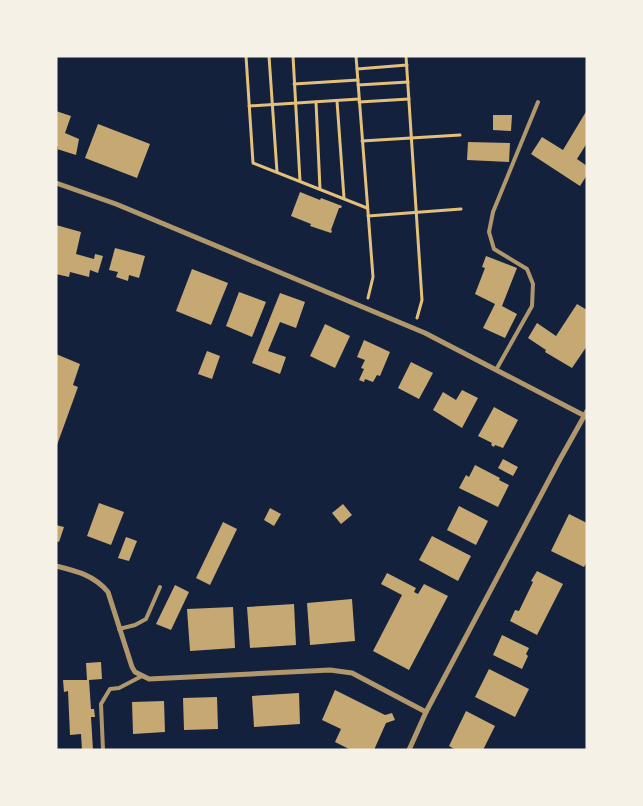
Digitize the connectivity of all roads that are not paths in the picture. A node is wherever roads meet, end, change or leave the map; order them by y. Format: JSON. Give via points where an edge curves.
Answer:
{"nodes":[{"id":1,"x":538,"y":102,"type":"dead end"},
{"id":2,"x":56,"y":183,"type":"edge"},
{"id":3,"x":496,"y":370,"type":"junction"},
{"id":4,"x":586,"y":415,"type":"edge"},
{"id":5,"x":56,"y":566,"type":"edge"},
{"id":6,"x":160,"y":587,"type":"dead end"},
{"id":7,"x":120,"y":629,"type":"junction"},
{"id":8,"x":142,"y":676,"type":"junction"},
{"id":9,"x":426,"y":712,"type":"junction"},
{"id":10,"x":103,"y":750,"type":"edge"},
{"id":11,"x":409,"y":750,"type":"edge"}],
"edges":[{"from":1,"to":3,"type":"lane","via":[[493,212],[489,232],[494,249],[527,269],[533,284],[532,306]]},
{"from":2,"to":3,"type":"street","via":[[116,204],[425,333]]},
{"from":3,"to":4,"type":"street"},
{"from":4,"to":9,"type":"street"},
{"from":5,"to":7,"type":"street","via":[[90,576],[102,584],[108,592]]},
{"from":6,"to":7,"type":"lane","via":[[146,619]]},
{"from":7,"to":8,"type":"street","via":[[132,667]]},
{"from":8,"to":9,"type":"street","via":[[149,679],[330,670],[352,673]]},
{"from":8,"to":10,"type":"lane","via":[[110,689],[101,704]]},
{"from":9,"to":11,"type":"street"}]}
